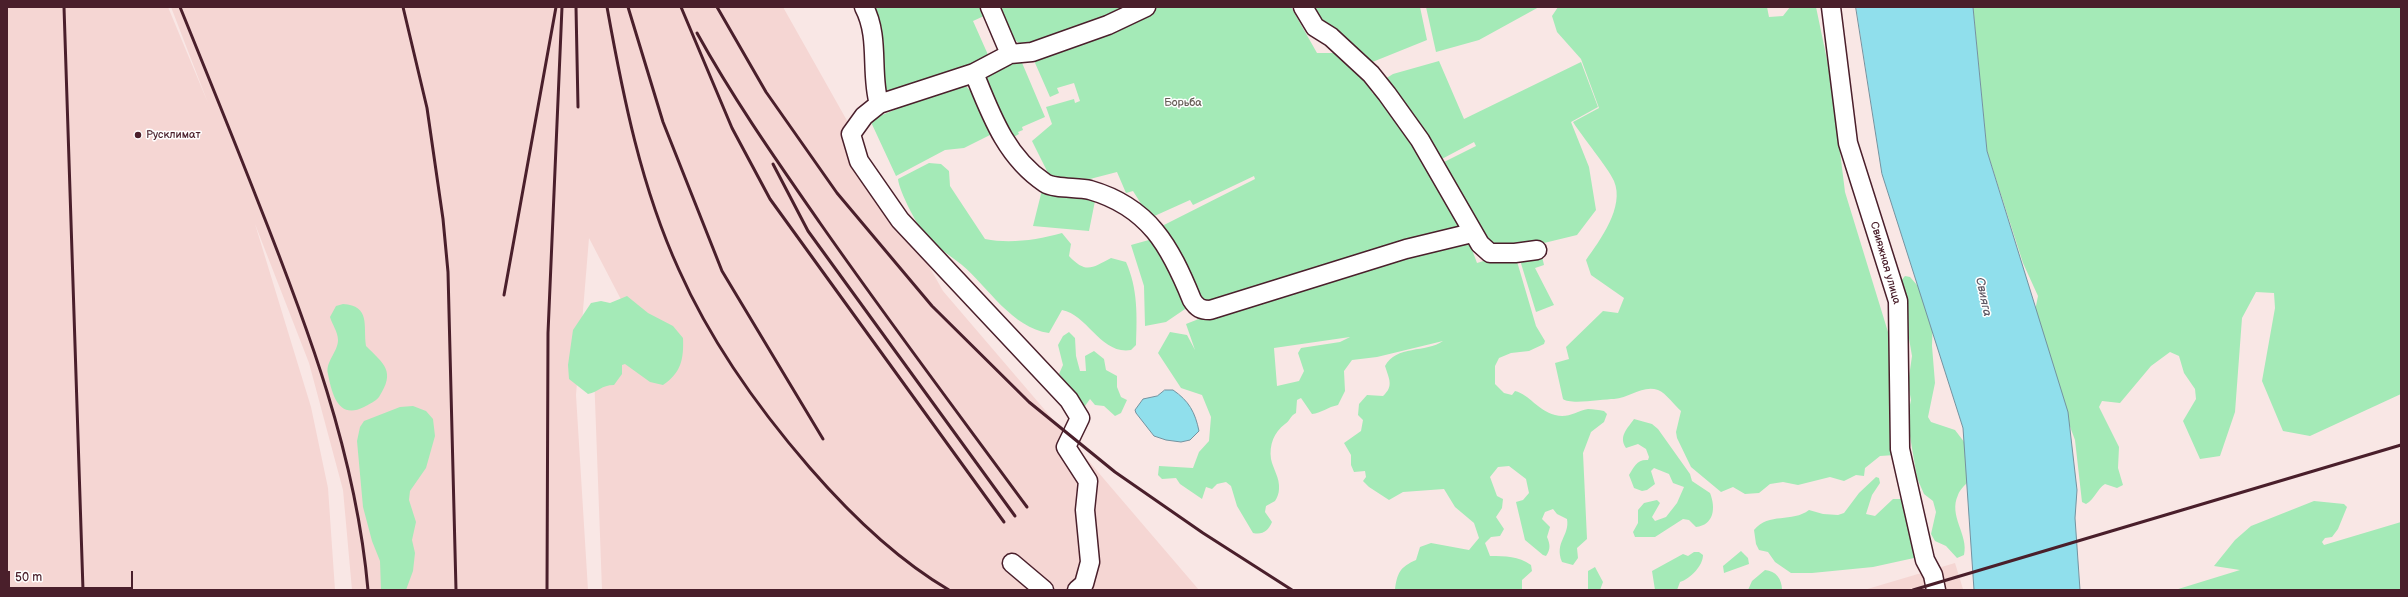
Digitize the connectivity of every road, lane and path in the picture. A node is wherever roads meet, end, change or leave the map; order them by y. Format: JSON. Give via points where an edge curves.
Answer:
{"nodes":[{"id":1,"x":864,"y":7,"type":"edge"},
{"id":2,"x":990,"y":7,"type":"edge"},
{"id":3,"x":1146,"y":7,"type":"edge"},
{"id":4,"x":1303,"y":7,"type":"edge"},
{"id":5,"x":1831,"y":7,"type":"edge"},
{"id":6,"x":1010,"y":54,"type":"junction"},
{"id":7,"x":974,"y":73,"type":"junction"},
{"id":8,"x":879,"y":104,"type":"junction"},
{"id":9,"x":1472,"y":233,"type":"junction"},
{"id":10,"x":1538,"y":250,"type":"dead end"},
{"id":11,"x":1012,"y":563,"type":"dead end"},
{"id":12,"x":1044,"y":590,"type":"edge"},
{"id":13,"x":1076,"y":590,"type":"edge"},
{"id":14,"x":1936,"y":590,"type":"edge"}],
"edges":[{"from":1,"to":8,"type":"street","via":[[868,14],[875,56],[875,88]]},
{"from":2,"to":6,"type":"street"},
{"from":3,"to":6,"type":"street","via":[[1108,26],[1032,52]]},
{"from":4,"to":9,"type":"street","via":[[1315,27],[1331,37],[1371,74],[1387,94],[1420,140]]},
{"from":5,"to":14,"type":"street","name":"Свияжная улица","via":[[1848,143],[1898,301],[1900,449],[1925,560],[1933,575]]},
{"from":6,"to":7,"type":"street"},
{"from":7,"to":8,"type":"street"},
{"from":7,"to":9,"type":"street","via":[[993,121],[1023,166],[1047,184],[1099,193],[1117,200],[1146,220],[1164,242],[1192,300],[1196,307],[1202,310],[1210,310],[1406,249]]},
{"from":8,"to":13,"type":"street","via":[[864,116],[851,134],[859,161],[900,220],[1069,400],[1080,418],[1066,447],[1088,481],[1085,510],[1090,562],[1084,584]]},
{"from":9,"to":10,"type":"street","via":[[1490,253]]},
{"from":11,"to":12,"type":"street"}]}
